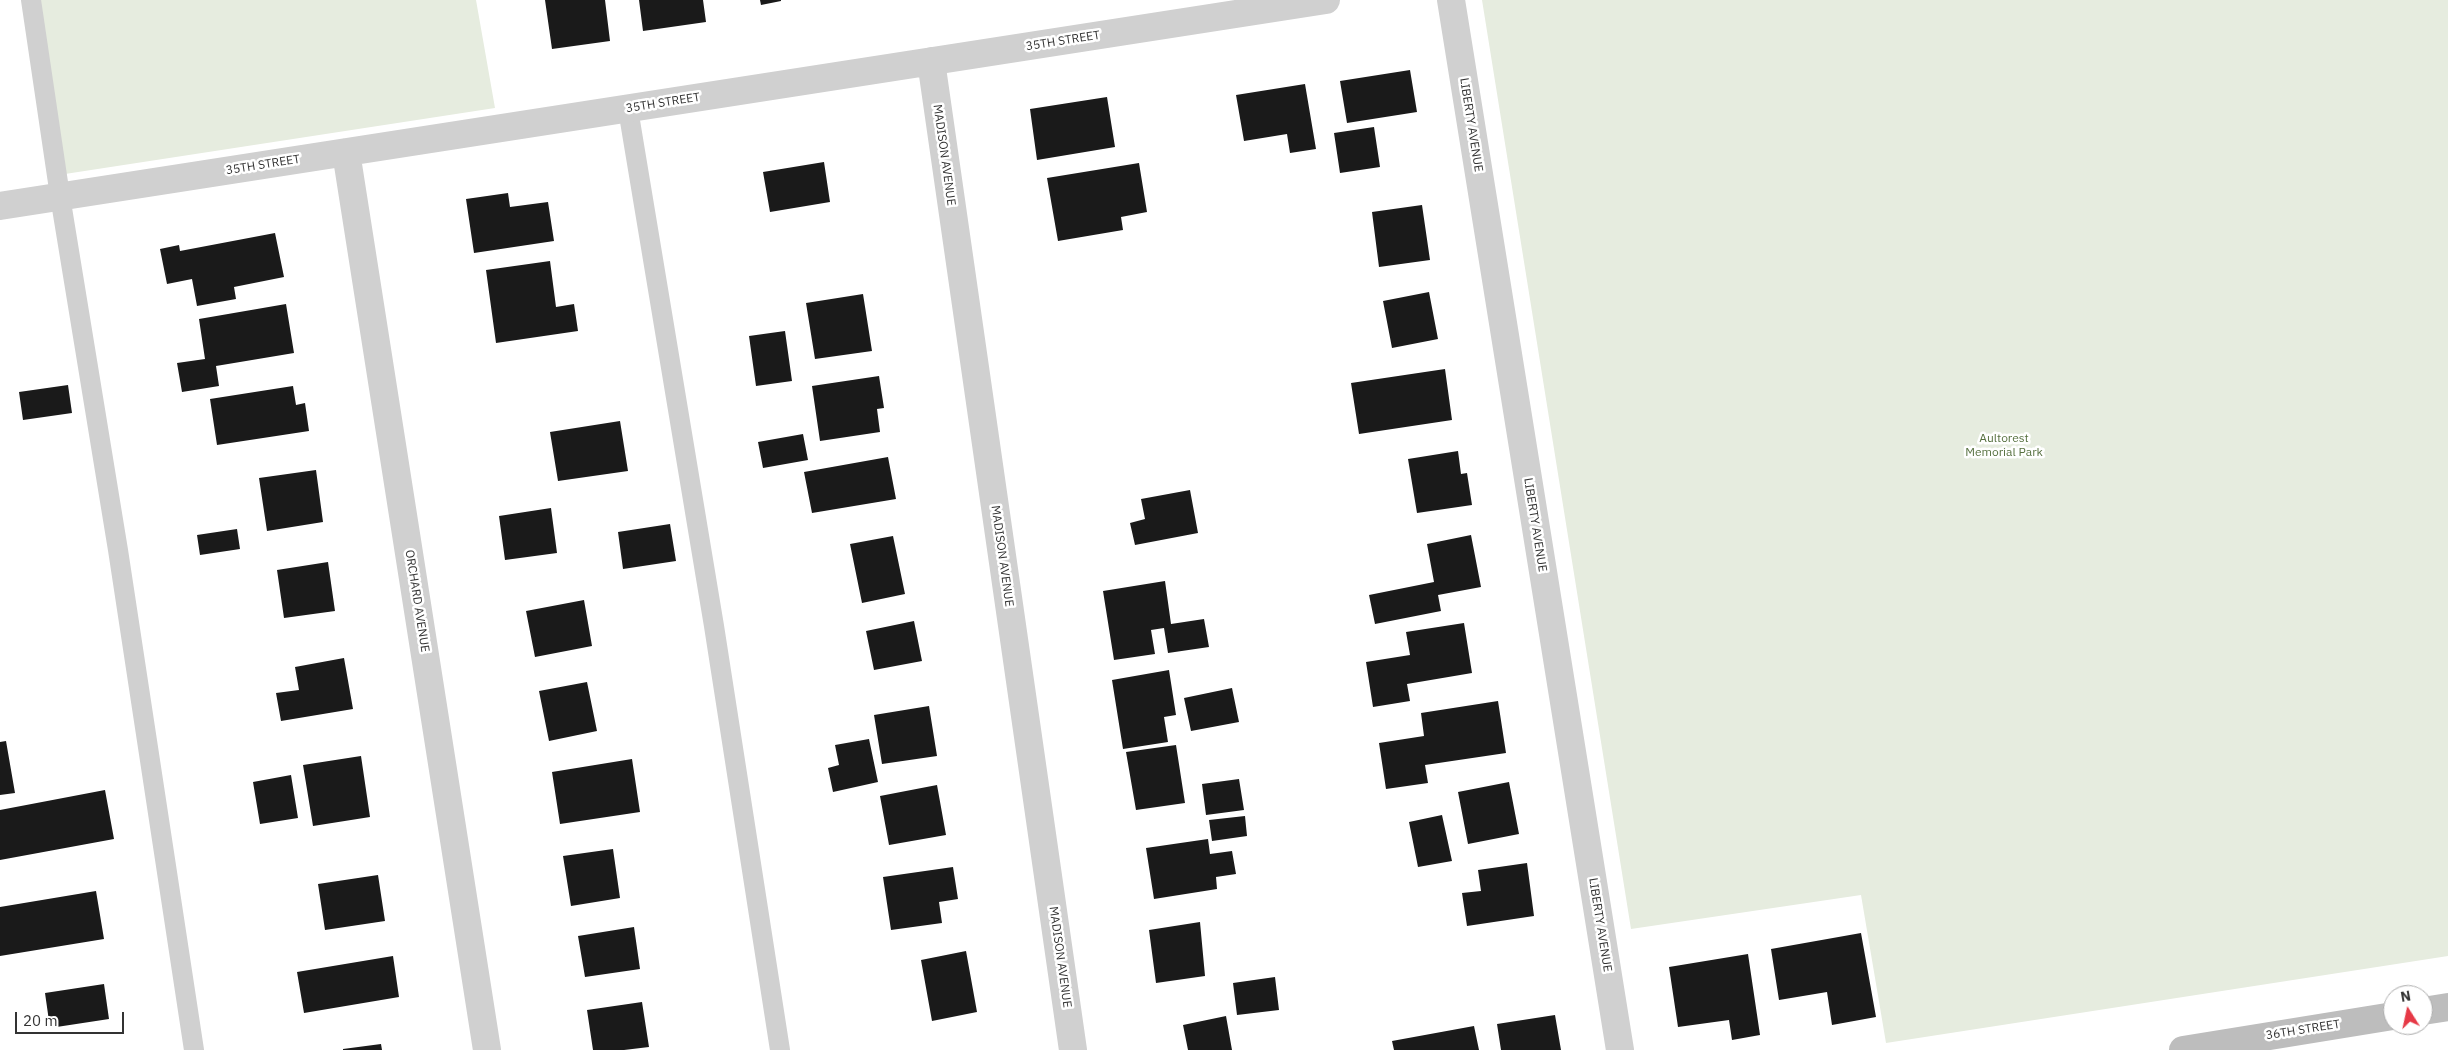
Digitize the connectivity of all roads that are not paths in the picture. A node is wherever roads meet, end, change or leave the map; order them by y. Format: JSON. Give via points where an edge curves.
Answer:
{"nodes":[{"id":1,"x":31,"y":0,"type":"edge"},
{"id":2,"x":1326,"y":0,"type":"edge"},
{"id":3,"x":1451,"y":0,"type":"edge"},
{"id":4,"x":931,"y":61,"type":"junction"},
{"id":5,"x":628,"y":109,"type":"junction"},
{"id":6,"x":346,"y":152,"type":"junction"},
{"id":7,"x":60,"y":196,"type":"junction"},
{"id":8,"x":0,"y":206,"type":"edge"},
{"id":9,"x":2448,"y":1007,"type":"edge"},
{"id":10,"x":2433,"y":1009,"type":"edge"},
{"id":11,"x":2383,"y":1018,"type":"edge"},
{"id":12,"x":194,"y":1050,"type":"edge"},
{"id":13,"x":487,"y":1050,"type":"edge"},
{"id":14,"x":780,"y":1050,"type":"edge"},
{"id":15,"x":1073,"y":1050,"type":"edge"},
{"id":16,"x":1620,"y":1050,"type":"edge"},
{"id":17,"x":2184,"y":1050,"type":"edge"}],
"edges":[{"from":1,"to":7,"type":"lane"},
{"from":2,"to":4,"type":"street","name":"35TH STREET"},
{"from":3,"to":16,"type":"street","name":"LIBERTY AVENUE"},
{"from":4,"to":5,"type":"street","name":"35TH STREET"},
{"from":4,"to":15,"type":"street","name":"MADISON AVENUE"},
{"from":5,"to":6,"type":"street","name":"35TH STREET"},
{"from":5,"to":14,"type":"lane"},
{"from":6,"to":7,"type":"street","name":"35TH STREET"},
{"from":6,"to":13,"type":"street","name":"ORCHARD AVENUE"},
{"from":7,"to":8,"type":"street","name":"35TH STREET"},
{"from":7,"to":12,"type":"lane"},
{"from":9,"to":10,"type":"main road"},
{"from":11,"to":17,"type":"main road","name":"36TH STREET"}]}
